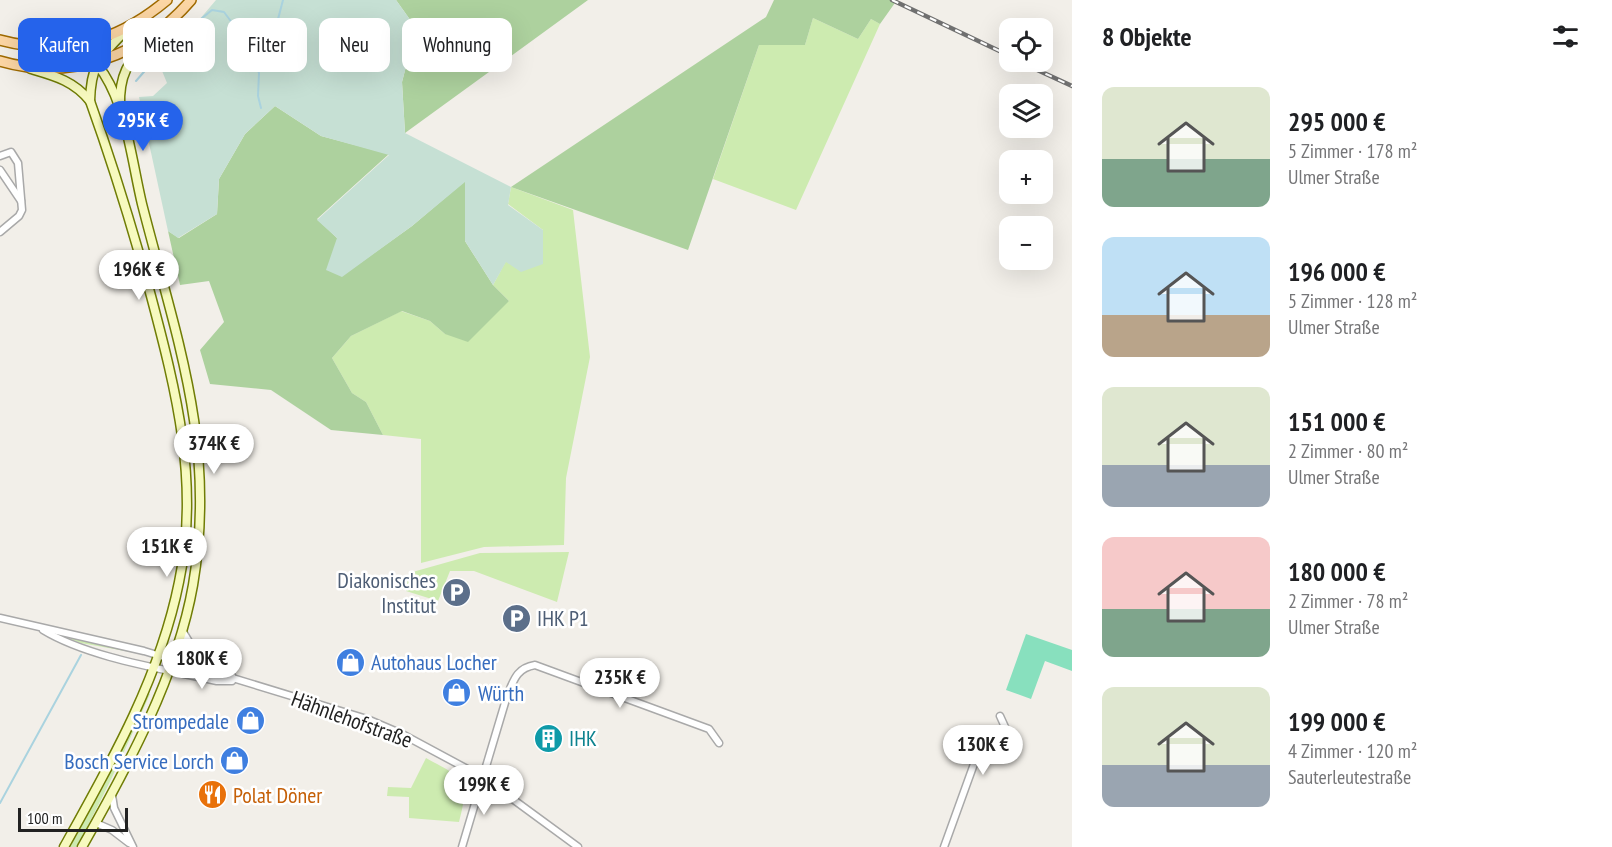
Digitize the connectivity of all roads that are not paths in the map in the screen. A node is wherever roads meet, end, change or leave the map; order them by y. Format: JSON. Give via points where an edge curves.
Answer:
{"nodes":[{"id":1,"x":167,"y":0,"type":"edge"},
{"id":2,"x":191,"y":0,"type":"edge"},
{"id":3,"x":142,"y":18,"type":"edge"},
{"id":4,"x":175,"y":18,"type":"edge"},
{"id":5,"x":123,"y":33,"type":"edge"},
{"id":6,"x":0,"y":40,"type":"edge"},
{"id":7,"x":18,"y":44,"type":"edge"},
{"id":8,"x":111,"y":46,"type":"edge"},
{"id":9,"x":0,"y":61,"type":"edge"},
{"id":10,"x":18,"y":66,"type":"edge"},
{"id":11,"x":41,"y":72,"type":"edge"},
{"id":12,"x":93,"y":72,"type":"edge"},
{"id":13,"x":101,"y":72,"type":"edge"},
{"id":14,"x":124,"y":72,"type":"edge"},
{"id":15,"x":90,"y":101,"type":"junction"},
{"id":16,"x":121,"y":115,"type":"junction"},
{"id":17,"x":0,"y":156,"type":"edge"},
{"id":18,"x":0,"y":170,"type":"edge"},
{"id":19,"x":22,"y":202,"type":"junction"},
{"id":20,"x":0,"y":232,"type":"edge"},
{"id":21,"x":0,"y":618,"type":"edge"},
{"id":22,"x":40,"y":628,"type":"junction"},
{"id":23,"x":182,"y":630,"type":"junction"},
{"id":24,"x":159,"y":656,"type":"junction"},
{"id":25,"x":172,"y":660,"type":"junction"},
{"id":26,"x":155,"y":666,"type":"junction"},
{"id":27,"x":168,"y":670,"type":"junction"},
{"id":28,"x":240,"y":681,"type":"junction"},
{"id":29,"x":1000,"y":716,"type":"dead end"},
{"id":30,"x":719,"y":743,"type":"dead end"},
{"id":31,"x":484,"y":778,"type":"junction"},
{"id":32,"x":112,"y":795,"type":"junction"},
{"id":33,"x":96,"y":823,"type":"junction"},
{"id":34,"x":133,"y":846,"type":"edge"},
{"id":35,"x":64,"y":847,"type":"edge"},
{"id":36,"x":82,"y":847,"type":"edge"},
{"id":37,"x":462,"y":847,"type":"edge"},
{"id":38,"x":578,"y":847,"type":"edge"},
{"id":39,"x":944,"y":847,"type":"edge"}],
"edges":[{"from":1,"to":3,"type":"main road"},
{"from":2,"to":4,"type":"main road"},
{"from":5,"to":8,"type":"main road"},
{"from":6,"to":7,"type":"main road"},
{"from":9,"to":10,"type":"main road"},
{"from":11,"to":15,"type":"main road","via":[[67,80]]},
{"from":12,"to":15,"type":"main road"},
{"from":13,"to":16,"type":"main road"},
{"from":14,"to":16,"type":"main road"},
{"from":15,"to":24,"type":"main road","via":[[135,238],[183,428],[187,465],[185,546],[180,582]]},
{"from":16,"to":23,"type":"main road","via":[[197,425],[201,463],[198,547]]},
{"from":17,"to":19,"type":"street","via":[[11,152],[18,163]]},
{"from":18,"to":19,"type":"street"},
{"from":19,"to":20,"type":"street","via":[[19,216]]},
{"from":21,"to":22,"type":"street"},
{"from":22,"to":24,"type":"street"},
{"from":22,"to":26,"type":"street","via":[[92,651]]},
{"from":23,"to":25,"type":"main road"},
{"from":23,"to":28,"type":"street","via":[[197,655]]},
{"from":24,"to":25,"type":"street"},
{"from":24,"to":26,"type":"main road"},
{"from":25,"to":27,"type":"main road"},
{"from":25,"to":28,"type":"street"},
{"from":26,"to":27,"type":"street"},
{"from":26,"to":35,"type":"main road","via":[[99,786]]},
{"from":27,"to":28,"type":"street","via":[[217,681]]},
{"from":27,"to":32,"type":"main road"},
{"from":28,"to":31,"type":"street","name":"Hähnlehofstraße","via":[[367,719]]},
{"from":29,"to":39,"type":"street","via":[[1005,727],[984,740]]},
{"from":30,"to":31,"type":"street","via":[[709,729],[535,664],[523,667],[515,675]]},
{"from":31,"to":37,"type":"street"},
{"from":31,"to":38,"type":"street","name":"Hähnlehofstraße"},
{"from":32,"to":33,"type":"main road"},
{"from":32,"to":34,"type":"street","via":[[114,808]]},
{"from":33,"to":34,"type":"street"},
{"from":33,"to":36,"type":"main road"}]}
